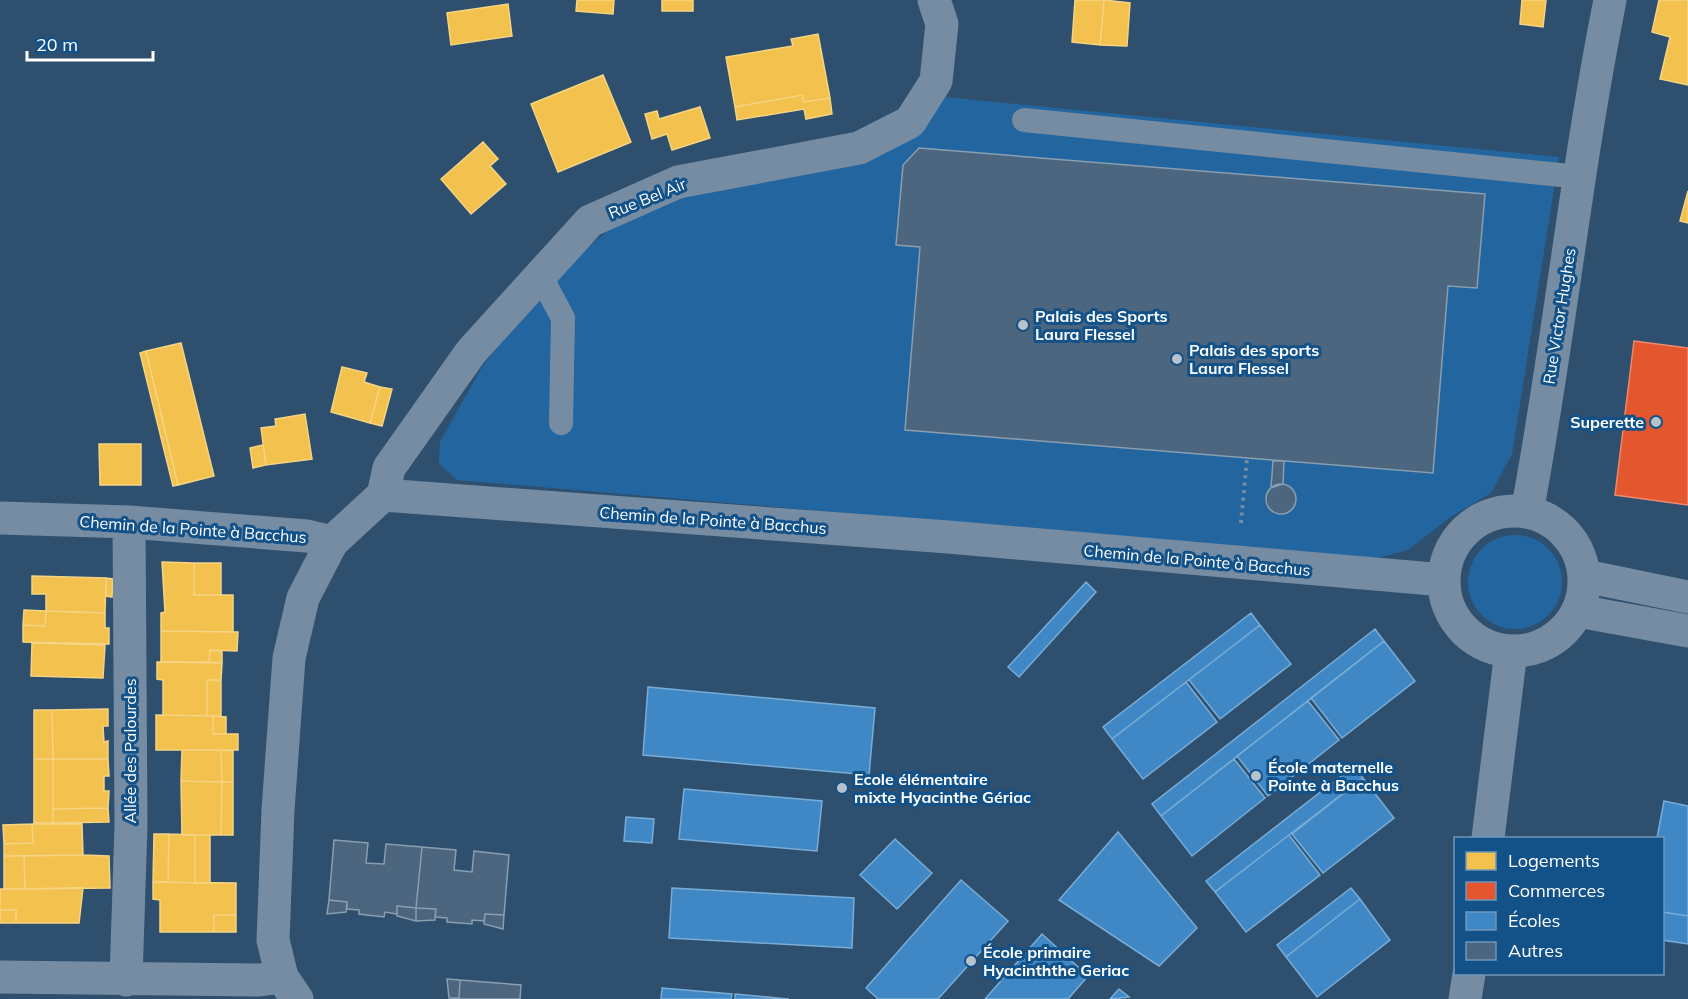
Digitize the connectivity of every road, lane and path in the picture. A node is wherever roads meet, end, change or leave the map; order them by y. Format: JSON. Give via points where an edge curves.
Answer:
{"nodes":[{"id":1,"x":934,"y":0,"type":"edge"},
{"id":2,"x":1611,"y":0,"type":"edge"},
{"id":3,"x":1024,"y":120,"type":"dead end"},
{"id":4,"x":1580,"y":177,"type":"junction"},
{"id":5,"x":540,"y":274,"type":"junction"},
{"id":6,"x":561,"y":423,"type":"dead end"},
{"id":7,"x":1247,"y":458,"type":"dead end"},
{"id":8,"x":383,"y":495,"type":"junction"},
{"id":9,"x":1527,"y":512,"type":"junction"},
{"id":10,"x":0,"y":518,"type":"edge"},
{"id":11,"x":129,"y":522,"type":"junction"},
{"id":12,"x":332,"y":542,"type":"junction"},
{"id":13,"x":1238,"y":563,"type":"junction"},
{"id":14,"x":1584,"y":576,"type":"junction"},
{"id":15,"x":1444,"y":580,"type":"junction"},
{"id":16,"x":1688,"y":597,"type":"edge"},
{"id":17,"x":1578,"y":611,"type":"junction"},
{"id":18,"x":1688,"y":631,"type":"edge"},
{"id":19,"x":1510,"y":651,"type":"junction"},
{"id":20,"x":1488,"y":837,"type":"edge"},
{"id":21,"x":1469,"y":975,"type":"edge"},
{"id":22,"x":0,"y":977,"type":"edge"},
{"id":23,"x":126,"y":980,"type":"junction"},
{"id":24,"x":290,"y":988,"type":"edge"},
{"id":25,"x":1465,"y":999,"type":"edge"}],
"edges":[{"from":1,"to":5,"type":"street","name":"Rue Bel Air","via":[[942,24],[936,81],[910,122],[859,148],[678,182],[590,221]]},
{"from":2,"to":4,"type":"street","name":"Rue Victor Hughes"},
{"from":3,"to":4,"type":"lane"},
{"from":4,"to":9,"type":"street","name":"Rue Victor Hughes"},
{"from":5,"to":6,"type":"lane","via":[[563,318]]},
{"from":5,"to":8,"type":"street","name":"Rue Bel Air","via":[[471,352],[389,468]]},
{"from":7,"to":13,"type":"path"},
{"from":8,"to":12,"type":"street"},
{"from":8,"to":13,"type":"street","name":"Chemin de la Pointe à Bacchus"},
{"from":9,"to":14,"type":"street","via":[[1560,527],[1573,541]]},
{"from":9,"to":15,"type":"street","via":[[1503,512],[1480,520],[1461,536],[1449,556]]},
{"from":10,"to":11,"type":"street","name":"Chemin de la Pointe à Bacchus"},
{"from":11,"to":12,"type":"street","name":"Chemin de la Pointe à Bacchus","via":[[307,536]]},
{"from":11,"to":23,"type":"street","name":"Allée des Palourdes"},
{"from":12,"to":24,"type":"street","via":[[303,598],[289,658],[273,940]]},
{"from":13,"to":15,"type":"street","name":"Chemin de la Pointe à Bacchus"},
{"from":14,"to":16,"type":"street"},
{"from":14,"to":17,"type":"street","via":[[1584,594]]},
{"from":15,"to":19,"type":"street","via":[[1446,598],[1463,629],[1485,644]]},
{"from":17,"to":18,"type":"street"},
{"from":17,"to":19,"type":"street","via":[[1561,633],[1538,648]]},
{"from":19,"to":20,"type":"street"},
{"from":21,"to":25,"type":"street"},
{"from":22,"to":23,"type":"street"},
{"from":23,"to":24,"type":"street","via":[[259,980]]}]}
